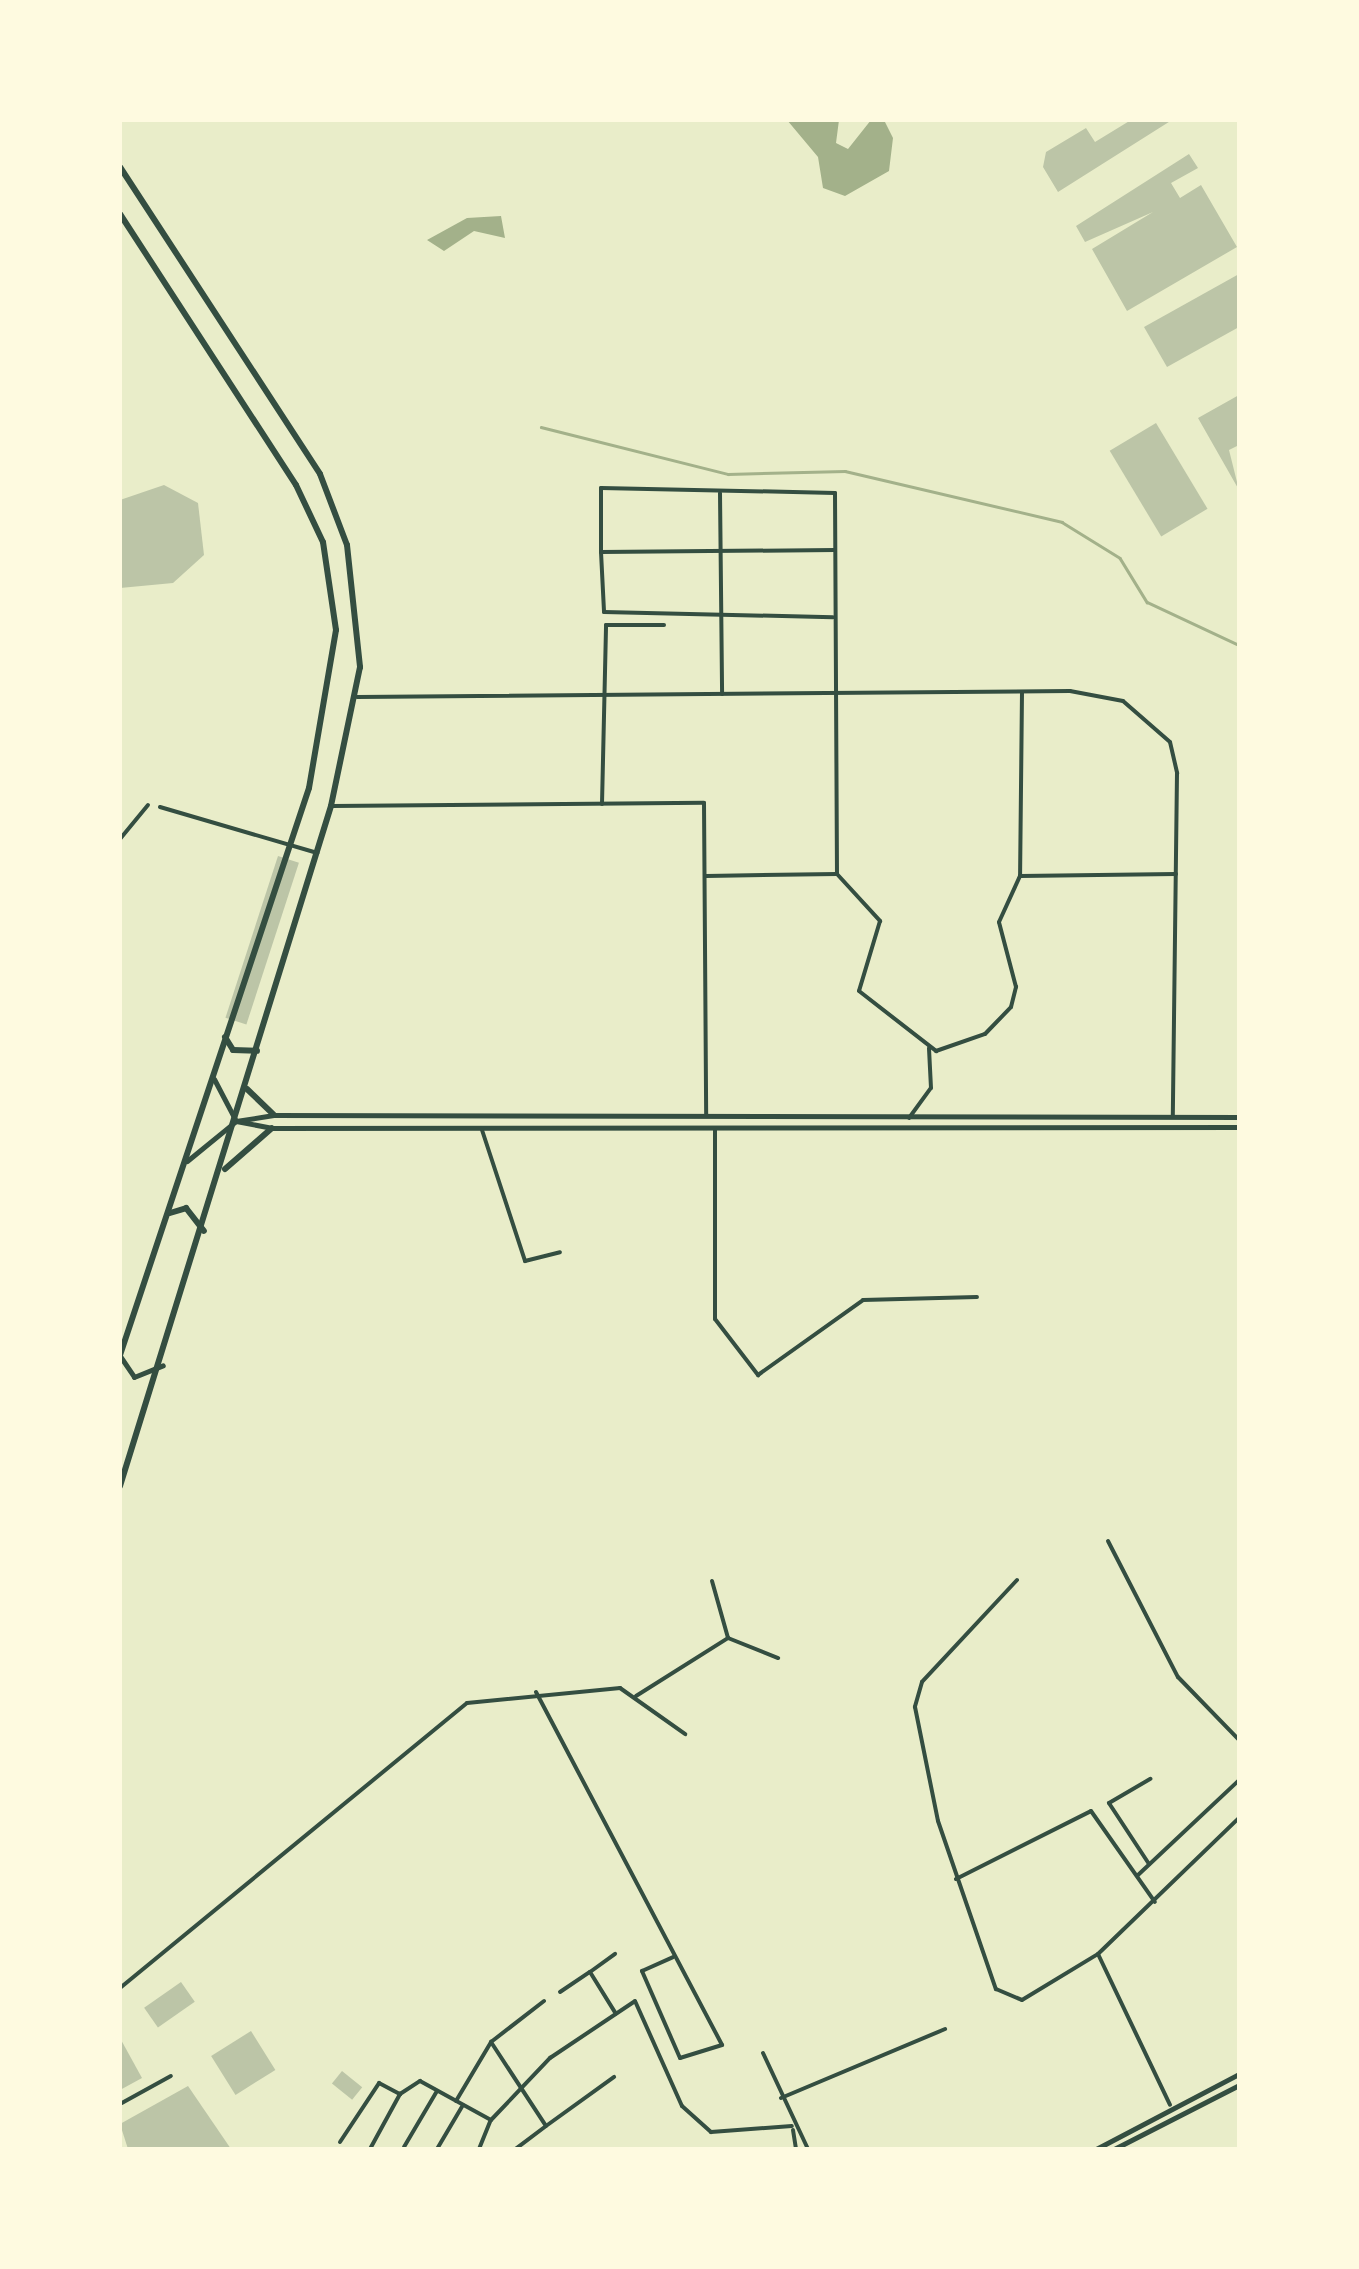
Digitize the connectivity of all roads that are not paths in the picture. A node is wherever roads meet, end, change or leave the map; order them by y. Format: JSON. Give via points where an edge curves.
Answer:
{"nodes":[{"id":1,"x":120,"y":167,"type":"edge"},
{"id":2,"x":120,"y":214,"type":"edge"},
{"id":3,"x":720,"y":491,"type":"junction"},
{"id":4,"x":835,"y":550,"type":"junction"},
{"id":5,"x":721,"y":551,"type":"junction"},
{"id":6,"x":602,"y":552,"type":"junction"},
{"id":7,"x":721,"y":614,"type":"junction"},
{"id":8,"x":834,"y":617,"type":"junction"},
{"id":9,"x":664,"y":624,"type":"dead end"},
{"id":10,"x":1022,"y":691,"type":"junction"},
{"id":11,"x":833,"y":693,"type":"junction"},
{"id":12,"x":604,"y":694,"type":"junction"},
{"id":13,"x":722,"y":694,"type":"junction"},
{"id":14,"x":357,"y":696,"type":"junction"},
{"id":15,"x":602,"y":804,"type":"junction"},
{"id":16,"x":148,"y":805,"type":"dead end"},
{"id":17,"x":331,"y":806,"type":"junction"},
{"id":18,"x":160,"y":807,"type":"dead end"},
{"id":19,"x":120,"y":839,"type":"edge"},
{"id":20,"x":289,"y":846,"type":"junction"},
{"id":21,"x":317,"y":853,"type":"junction"},
{"id":22,"x":836,"y":874,"type":"junction"},
{"id":23,"x":1176,"y":874,"type":"junction"},
{"id":24,"x":706,"y":876,"type":"junction"},
{"id":25,"x":1020,"y":876,"type":"junction"},
{"id":26,"x":224,"y":1036,"type":"junction"},
{"id":27,"x":929,"y":1048,"type":"junction"},
{"id":28,"x":257,"y":1051,"type":"junction"},
{"id":29,"x":212,"y":1071,"type":"junction"},
{"id":30,"x":246,"y":1088,"type":"junction"},
{"id":31,"x":274,"y":1115,"type":"junction"},
{"id":32,"x":706,"y":1116,"type":"junction"},
{"id":33,"x":1173,"y":1117,"type":"junction"},
{"id":34,"x":1239,"y":1117,"type":"edge"},
{"id":35,"x":908,"y":1118,"type":"junction"},
{"id":36,"x":236,"y":1122,"type":"junction"},
{"id":37,"x":481,"y":1127,"type":"junction"},
{"id":38,"x":1239,"y":1127,"type":"edge"},
{"id":39,"x":272,"y":1128,"type":"junction"},
{"id":40,"x":714,"y":1128,"type":"junction"},
{"id":41,"x":179,"y":1174,"type":"junction"},
{"id":42,"x":219,"y":1179,"type":"junction"},
{"id":43,"x":167,"y":1215,"type":"junction"},
{"id":44,"x":204,"y":1232,"type":"junction"},
{"id":45,"x":560,"y":1252,"type":"dead end"},
{"id":46,"x":977,"y":1297,"type":"dead end"},
{"id":47,"x":120,"y":1355,"type":"edge"},
{"id":48,"x":163,"y":1365,"type":"junction"},
{"id":49,"x":120,"y":1486,"type":"edge"},
{"id":50,"x":1108,"y":1541,"type":"dead end"},
{"id":51,"x":1018,"y":1580,"type":"dead end"},
{"id":52,"x":712,"y":1581,"type":"dead end"},
{"id":53,"x":728,"y":1638,"type":"junction"},
{"id":54,"x":778,"y":1658,"type":"dead end"},
{"id":55,"x":536,"y":1692,"type":"junction"},
{"id":56,"x":636,"y":1696,"type":"junction"},
{"id":57,"x":685,"y":1734,"type":"dead end"},
{"id":58,"x":1239,"y":1740,"type":"edge"},
{"id":59,"x":1150,"y":1779,"type":"dead end"},
{"id":60,"x":1239,"y":1780,"type":"edge"},
{"id":61,"x":1239,"y":1818,"type":"edge"},
{"id":62,"x":1149,"y":1864,"type":"junction"},
{"id":63,"x":1138,"y":1875,"type":"junction"},
{"id":64,"x":956,"y":1879,"type":"junction"},
{"id":65,"x":1155,"y":1902,"type":"junction"},
{"id":66,"x":615,"y":1954,"type":"dead end"},
{"id":67,"x":1098,"y":1954,"type":"junction"},
{"id":68,"x":673,"y":1957,"type":"junction"},
{"id":69,"x":590,"y":1972,"type":"junction"},
{"id":70,"x":120,"y":1988,"type":"edge"},
{"id":71,"x":560,"y":1992,"type":"dead end"},
{"id":72,"x":544,"y":2001,"type":"dead end"},
{"id":73,"x":616,"y":2014,"type":"junction"},
{"id":74,"x":945,"y":2029,"type":"dead end"},
{"id":75,"x":491,"y":2042,"type":"junction"},
{"id":76,"x":764,"y":2053,"type":"dead end"},
{"id":77,"x":1239,"y":2074,"type":"edge"},
{"id":78,"x":170,"y":2076,"type":"dead end"},
{"id":79,"x":614,"y":2077,"type":"dead end"},
{"id":80,"x":1239,"y":2085,"type":"edge"},
{"id":81,"x":520,"y":2089,"type":"junction"},
{"id":82,"x":437,"y":2091,"type":"junction"},
{"id":83,"x":400,"y":2094,"type":"junction"},
{"id":84,"x":781,"y":2098,"type":"junction"},
{"id":85,"x":456,"y":2101,"type":"junction"},
{"id":86,"x":120,"y":2104,"type":"edge"},
{"id":87,"x":463,"y":2105,"type":"junction"},
{"id":88,"x":1170,"y":2105,"type":"junction"},
{"id":89,"x":491,"y":2120,"type":"junction"},
{"id":90,"x":546,"y":2126,"type":"junction"},
{"id":91,"x":792,"y":2126,"type":"junction"},
{"id":92,"x":340,"y":2142,"type":"dead end"},
{"id":93,"x":404,"y":2147,"type":"edge"},
{"id":94,"x":370,"y":2149,"type":"edge"},
{"id":95,"x":437,"y":2149,"type":"edge"},
{"id":96,"x":479,"y":2149,"type":"edge"},
{"id":97,"x":516,"y":2149,"type":"edge"},
{"id":98,"x":796,"y":2149,"type":"edge"},
{"id":99,"x":808,"y":2149,"type":"edge"},
{"id":100,"x":1096,"y":2149,"type":"edge"},
{"id":101,"x":1114,"y":2149,"type":"edge"}],
"edges":[{"from":1,"to":14,"type":"highway","via":[[333,501],[356,597]]},
{"from":2,"to":20,"type":"highway","via":[[282,460],[322,542],[334,668]]},
{"from":3,"to":4,"type":"street","via":[[835,494]]},
{"from":3,"to":5,"type":"street"},
{"from":3,"to":6,"type":"street","via":[[601,488]]},
{"from":4,"to":5,"type":"street"},
{"from":4,"to":8,"type":"street"},
{"from":5,"to":6,"type":"street"},
{"from":5,"to":7,"type":"street"},
{"from":6,"to":7,"type":"street","via":[[604,612]]},
{"from":7,"to":8,"type":"street"},
{"from":7,"to":13,"type":"street"},
{"from":8,"to":11,"type":"street"},
{"from":9,"to":12,"type":"street","via":[[606,625]]},
{"from":10,"to":11,"type":"street"},
{"from":10,"to":23,"type":"street","via":[[1100,692],[1157,727],[1177,773]]},
{"from":10,"to":25,"type":"street"},
{"from":11,"to":13,"type":"street"},
{"from":11,"to":22,"type":"street"},
{"from":12,"to":13,"type":"street"},
{"from":12,"to":14,"type":"street"},
{"from":12,"to":15,"type":"street"},
{"from":14,"to":17,"type":"highway"},
{"from":15,"to":17,"type":"street"},
{"from":15,"to":24,"type":"street","via":[[704,803]]},
{"from":16,"to":19,"type":"street"},
{"from":17,"to":21,"type":"highway"},
{"from":18,"to":20,"type":"street"},
{"from":20,"to":21,"type":"street"},
{"from":20,"to":26,"type":"highway"},
{"from":21,"to":28,"type":"highway"},
{"from":22,"to":24,"type":"street"},
{"from":22,"to":27,"type":"street","via":[[880,921],[859,991]]},
{"from":23,"to":25,"type":"street"},
{"from":23,"to":33,"type":"street"},
{"from":24,"to":32,"type":"street"},
{"from":25,"to":27,"type":"street","via":[[998,922],[1016,987],[1010,1007],[965,1045]]},
{"from":26,"to":28,"type":"highway","via":[[233,1050]]},
{"from":26,"to":29,"type":"highway"},
{"from":27,"to":35,"type":"street","via":[[931,1088]]},
{"from":28,"to":30,"type":"highway"},
{"from":29,"to":36,"type":"main road"},
{"from":29,"to":41,"type":"highway"},
{"from":30,"to":31,"type":"highway"},
{"from":30,"to":36,"type":"highway"},
{"from":31,"to":32,"type":"main road"},
{"from":31,"to":36,"type":"main road"},
{"from":32,"to":35,"type":"main road"},
{"from":33,"to":34,"type":"main road"},
{"from":33,"to":35,"type":"main road"},
{"from":36,"to":39,"type":"main road"},
{"from":36,"to":41,"type":"main road","via":[[201,1144]]},
{"from":36,"to":42,"type":"highway"},
{"from":37,"to":39,"type":"main road"},
{"from":37,"to":40,"type":"main road"},
{"from":37,"to":45,"type":"street","via":[[525,1262]]},
{"from":38,"to":40,"type":"main road"},
{"from":39,"to":42,"type":"highway","via":[[242,1145]]},
{"from":40,"to":46,"type":"street","via":[[715,1319],[758,1375],[863,1300]]},
{"from":41,"to":43,"type":"highway"},
{"from":42,"to":44,"type":"highway"},
{"from":43,"to":44,"type":"highway","via":[[186,1208]]},
{"from":43,"to":47,"type":"highway"},
{"from":44,"to":48,"type":"highway"},
{"from":47,"to":48,"type":"main road","via":[[134,1376]]},
{"from":48,"to":49,"type":"highway"},
{"from":50,"to":58,"type":"street","via":[[1178,1677]]},
{"from":51,"to":64,"type":"street","via":[[916,1694]]},
{"from":52,"to":53,"type":"street"},
{"from":53,"to":54,"type":"street"},
{"from":53,"to":56,"type":"street"},
{"from":55,"to":56,"type":"street","via":[[620,1688]]},
{"from":55,"to":68,"type":"street"},
{"from":55,"to":70,"type":"street","via":[[468,1703]]},
{"from":56,"to":57,"type":"street"},
{"from":59,"to":62,"type":"street","via":[[1109,1802]]},
{"from":60,"to":62,"type":"street"},
{"from":61,"to":65,"type":"street"},
{"from":62,"to":63,"type":"street"},
{"from":63,"to":64,"type":"street","via":[[1091,1811]]},
{"from":63,"to":65,"type":"street"},
{"from":64,"to":67,"type":"street","via":[[985,1973],[1010,1998],[1022,2000]]},
{"from":65,"to":67,"type":"street"},
{"from":66,"to":69,"type":"street"},
{"from":67,"to":88,"type":"street"},
{"from":68,"to":68,"type":"street","via":[[722,2045],[680,2058],[642,1971]]},
{"from":69,"to":71,"type":"street"},
{"from":69,"to":73,"type":"street"},
{"from":72,"to":75,"type":"street"},
{"from":73,"to":81,"type":"street"},
{"from":73,"to":91,"type":"street","via":[[635,2001],[682,2106],[711,2132]]},
{"from":74,"to":84,"type":"street"},
{"from":75,"to":81,"type":"street"},
{"from":75,"to":85,"type":"street"},
{"from":76,"to":84,"type":"street"},
{"from":77,"to":88,"type":"main road"},
{"from":78,"to":86,"type":"street"},
{"from":79,"to":90,"type":"street"},
{"from":80,"to":101,"type":"main road"},
{"from":81,"to":89,"type":"street"},
{"from":81,"to":90,"type":"street"},
{"from":82,"to":83,"type":"street","via":[[420,2082]]},
{"from":82,"to":85,"type":"street"},
{"from":82,"to":93,"type":"street"},
{"from":83,"to":92,"type":"street","via":[[379,2083]]},
{"from":83,"to":94,"type":"street"},
{"from":84,"to":91,"type":"street"},
{"from":85,"to":87,"type":"street"},
{"from":87,"to":89,"type":"street"},
{"from":87,"to":95,"type":"street"},
{"from":88,"to":100,"type":"main road"},
{"from":89,"to":96,"type":"street"},
{"from":90,"to":97,"type":"street"},
{"from":91,"to":98,"type":"street"},
{"from":91,"to":99,"type":"street"}]}
